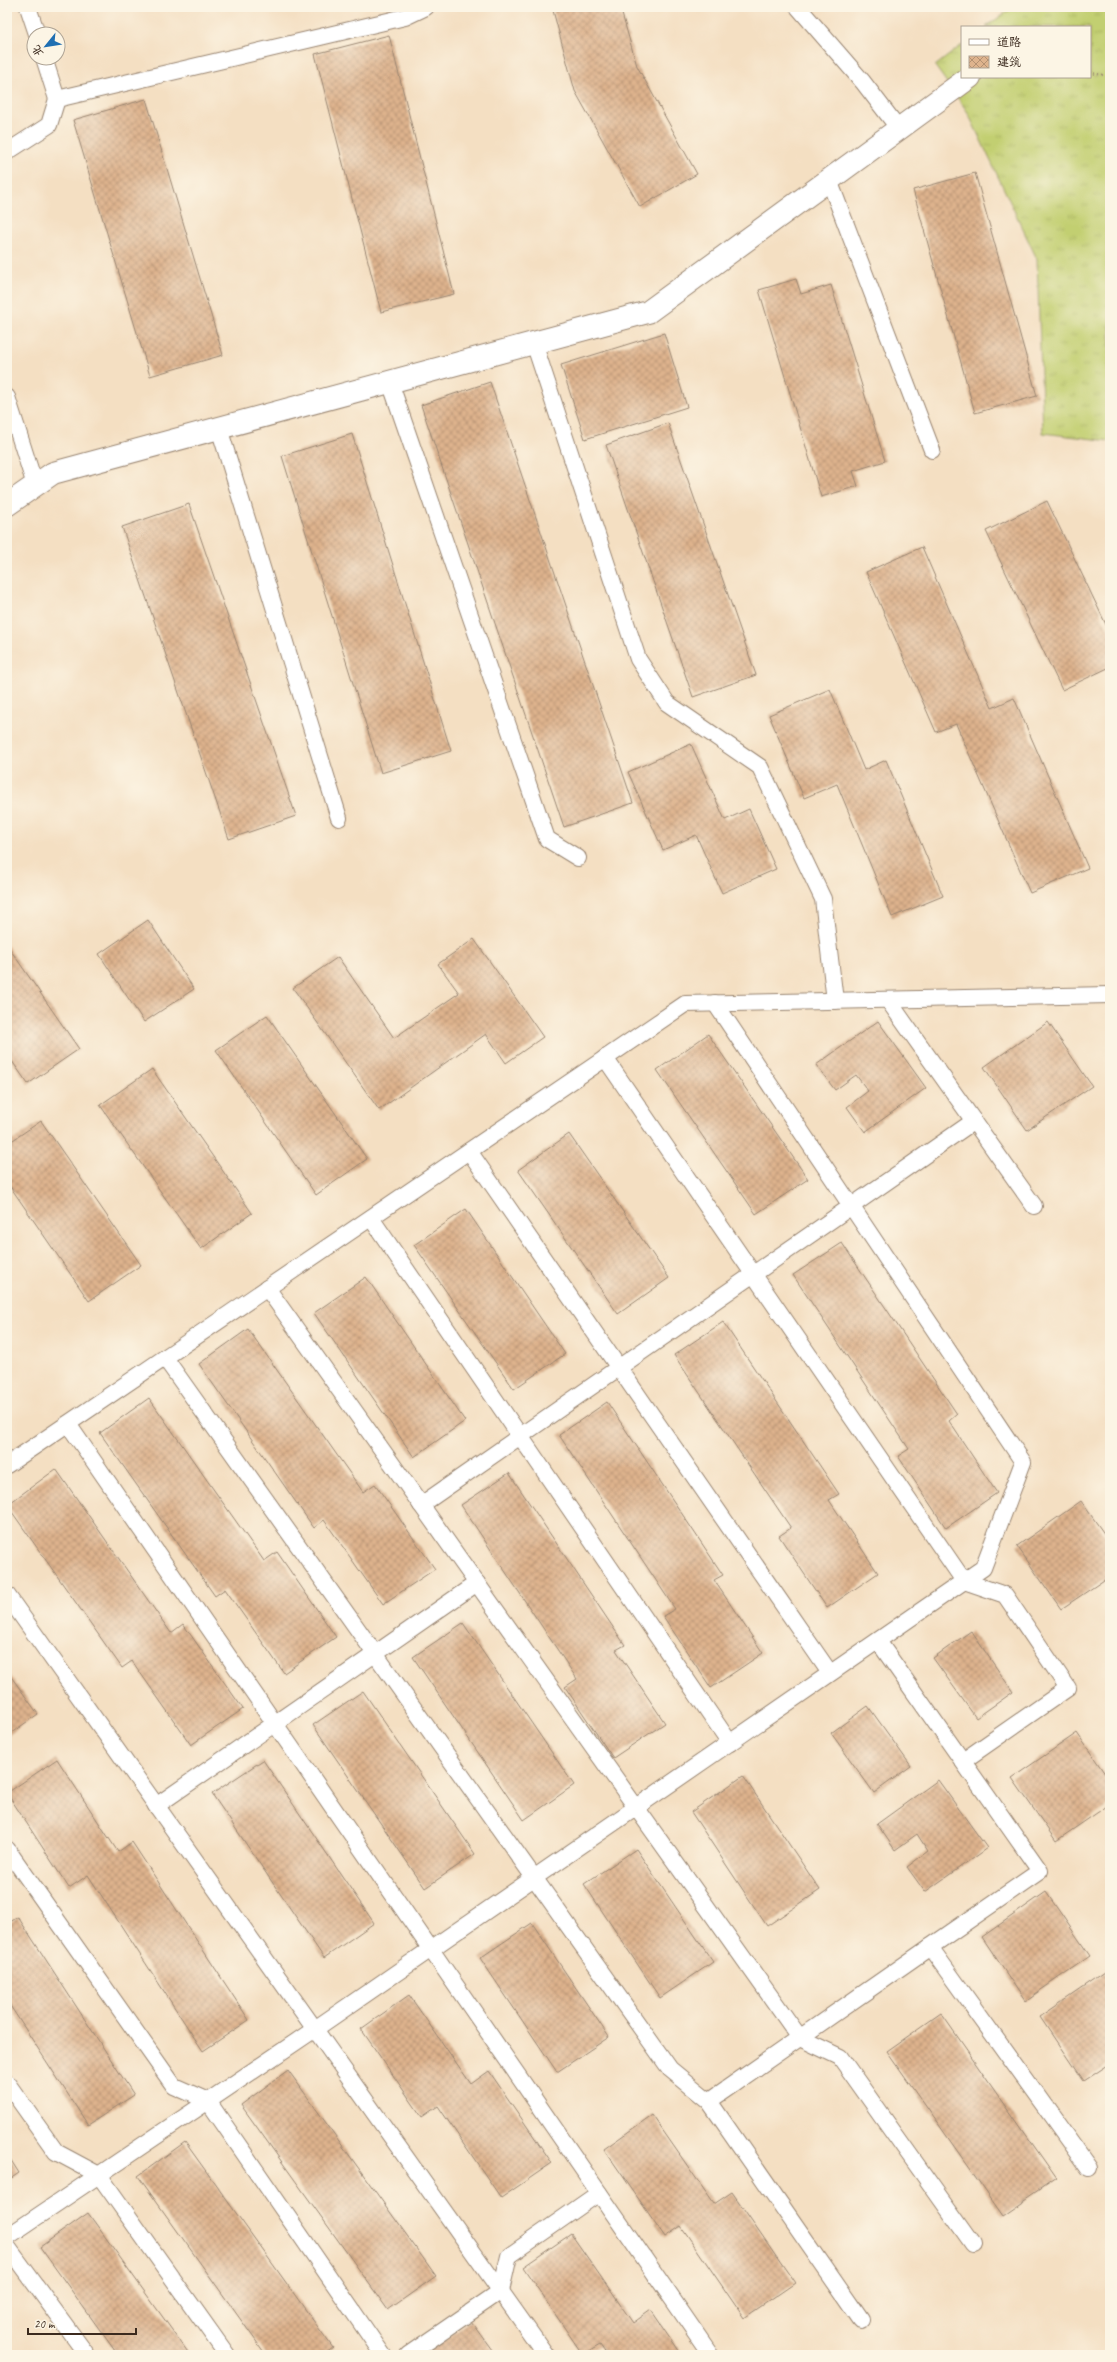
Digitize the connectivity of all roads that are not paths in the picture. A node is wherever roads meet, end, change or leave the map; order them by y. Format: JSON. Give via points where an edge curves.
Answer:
{"nodes":[{"id":1,"x":28,"y":7,"type":"edge"},
{"id":2,"x":426,"y":7,"type":"edge"},
{"id":3,"x":798,"y":7,"type":"edge"},
{"id":4,"x":34,"y":26,"type":"edge"},
{"id":5,"x":47,"y":66,"type":"edge"},
{"id":6,"x":969,"y":78,"type":"edge"},
{"id":7,"x":57,"y":99,"type":"junction"},
{"id":8,"x":899,"y":129,"type":"junction"},
{"id":9,"x":7,"y":152,"type":"edge"},
{"id":10,"x":829,"y":180,"type":"junction"},
{"id":11,"x":534,"y":343,"type":"junction"},
{"id":12,"x":390,"y":382,"type":"junction"},
{"id":13,"x":7,"y":397,"type":"edge"},
{"id":14,"x":219,"y":428,"type":"junction"},
{"id":15,"x":932,"y":450,"type":"dead end"},
{"id":16,"x":35,"y":485,"type":"junction"},
{"id":17,"x":7,"y":506,"type":"edge"},
{"id":18,"x":339,"y":818,"type":"dead end"},
{"id":19,"x":578,"y":858,"type":"dead end"},
{"id":20,"x":1110,"y":995,"type":"edge"},
{"id":21,"x":888,"y":1000,"type":"junction"},
{"id":22,"x":835,"y":1001,"type":"junction"},
{"id":23,"x":714,"y":1003,"type":"junction"},
{"id":24,"x":605,"y":1058,"type":"junction"},
{"id":25,"x":974,"y":1121,"type":"junction"},
{"id":26,"x":469,"y":1151,"type":"junction"},
{"id":27,"x":1034,"y":1206,"type":"dead end"},
{"id":28,"x":851,"y":1207,"type":"junction"},
{"id":29,"x":371,"y":1218,"type":"junction"},
{"id":30,"x":753,"y":1275,"type":"junction"},
{"id":31,"x":267,"y":1288,"type":"junction"},
{"id":32,"x":165,"y":1358,"type":"junction"},
{"id":33,"x":619,"y":1368,"type":"junction"},
{"id":34,"x":68,"y":1424,"type":"junction"},
{"id":35,"x":521,"y":1436,"type":"junction"},
{"id":36,"x":7,"y":1465,"type":"edge"},
{"id":37,"x":421,"y":1505,"type":"junction"},
{"id":38,"x":964,"y":1581,"type":"junction"},
{"id":39,"x":477,"y":1583,"type":"junction"},
{"id":40,"x":7,"y":1595,"type":"edge"},
{"id":41,"x":878,"y":1640,"type":"junction"},
{"id":42,"x":375,"y":1654,"type":"junction"},
{"id":43,"x":830,"y":1674,"type":"junction"},
{"id":44,"x":276,"y":1723,"type":"junction"},
{"id":45,"x":730,"y":1742,"type":"junction"},
{"id":46,"x":963,"y":1761,"type":"junction"},
{"id":47,"x":156,"y":1806,"type":"junction"},
{"id":48,"x":635,"y":1808,"type":"junction"},
{"id":49,"x":7,"y":1849,"type":"edge"},
{"id":50,"x":534,"y":1878,"type":"junction"},
{"id":51,"x":930,"y":1947,"type":"junction"},
{"id":52,"x":432,"y":1948,"type":"junction"},
{"id":53,"x":315,"y":2029,"type":"junction"},
{"id":54,"x":800,"y":2038,"type":"junction"},
{"id":55,"x":7,"y":2083,"type":"edge"},
{"id":56,"x":208,"y":2101,"type":"junction"},
{"id":57,"x":709,"y":2101,"type":"junction"},
{"id":58,"x":1089,"y":2168,"type":"dead end"},
{"id":59,"x":99,"y":2175,"type":"junction"},
{"id":60,"x":600,"y":2193,"type":"junction"},
{"id":61,"x":7,"y":2237,"type":"edge"},
{"id":62,"x":973,"y":2244,"type":"dead end"},
{"id":63,"x":7,"y":2246,"type":"edge"},
{"id":64,"x":501,"y":2292,"type":"junction"},
{"id":65,"x":861,"y":2320,"type":"dead end"},
{"id":66,"x":87,"y":2355,"type":"edge"},
{"id":67,"x":227,"y":2355,"type":"edge"},
{"id":68,"x":383,"y":2355,"type":"edge"},
{"id":69,"x":408,"y":2355,"type":"edge"},
{"id":70,"x":546,"y":2355,"type":"edge"},
{"id":71,"x":711,"y":2355,"type":"edge"}],
"edges":[{"from":1,"to":4,"type":"lane"},
{"from":2,"to":7,"type":"lane","via":[[405,17]]},
{"from":3,"to":8,"type":"lane","via":[[863,82]]},
{"from":5,"to":7,"type":"lane"},
{"from":6,"to":8,"type":"street"},
{"from":7,"to":9,"type":"lane","via":[[49,125]]},
{"from":8,"to":10,"type":"street"},
{"from":10,"to":11,"type":"street","via":[[648,312]]},
{"from":10,"to":15,"type":"lane"},
{"from":11,"to":12,"type":"street"},
{"from":11,"to":22,"type":"lane","via":[[638,659],[667,703],[760,767],[823,899]]},
{"from":12,"to":14,"type":"street"},
{"from":12,"to":19,"type":"lane","via":[[547,839]]},
{"from":13,"to":16,"type":"lane"},
{"from":14,"to":16,"type":"street","via":[[53,473]]},
{"from":14,"to":18,"type":"lane"},
{"from":16,"to":17,"type":"street"},
{"from":20,"to":21,"type":"lane"},
{"from":21,"to":22,"type":"lane"},
{"from":21,"to":25,"type":"lane"},
{"from":22,"to":23,"type":"lane"},
{"from":23,"to":24,"type":"lane","via":[[685,1004]]},
{"from":23,"to":28,"type":"lane"},
{"from":24,"to":26,"type":"lane"},
{"from":24,"to":30,"type":"lane"},
{"from":25,"to":27,"type":"lane"},
{"from":25,"to":28,"type":"lane"},
{"from":26,"to":29,"type":"lane"},
{"from":26,"to":33,"type":"lane"},
{"from":28,"to":30,"type":"lane"},
{"from":28,"to":38,"type":"lane","via":[[1023,1462],[983,1568]]},
{"from":29,"to":31,"type":"lane"},
{"from":29,"to":35,"type":"lane"},
{"from":30,"to":33,"type":"lane"},
{"from":30,"to":38,"type":"lane"},
{"from":31,"to":32,"type":"lane"},
{"from":31,"to":37,"type":"lane"},
{"from":32,"to":34,"type":"lane"},
{"from":32,"to":42,"type":"lane"},
{"from":33,"to":35,"type":"lane"},
{"from":33,"to":43,"type":"lane"},
{"from":34,"to":36,"type":"lane"},
{"from":34,"to":44,"type":"lane"},
{"from":35,"to":37,"type":"lane"},
{"from":35,"to":45,"type":"lane"},
{"from":37,"to":39,"type":"lane"},
{"from":38,"to":41,"type":"lane"},
{"from":38,"to":46,"type":"lane","via":[[1004,1595],[1068,1688]]},
{"from":39,"to":42,"type":"lane"},
{"from":39,"to":48,"type":"lane"},
{"from":40,"to":47,"type":"lane"},
{"from":41,"to":43,"type":"lane"},
{"from":41,"to":46,"type":"lane"},
{"from":42,"to":44,"type":"lane"},
{"from":42,"to":50,"type":"lane"},
{"from":43,"to":45,"type":"lane"},
{"from":44,"to":47,"type":"lane"},
{"from":44,"to":52,"type":"lane"},
{"from":45,"to":48,"type":"lane"},
{"from":46,"to":51,"type":"lane","via":[[1040,1871]]},
{"from":47,"to":53,"type":"lane"},
{"from":48,"to":50,"type":"lane"},
{"from":48,"to":54,"type":"lane"},
{"from":49,"to":56,"type":"lane","via":[[174,2086]]},
{"from":50,"to":52,"type":"lane"},
{"from":50,"to":57,"type":"lane","via":[[670,2069]]},
{"from":51,"to":54,"type":"lane"},
{"from":51,"to":58,"type":"lane"},
{"from":52,"to":53,"type":"lane"},
{"from":52,"to":60,"type":"lane"},
{"from":53,"to":56,"type":"lane"},
{"from":53,"to":64,"type":"lane"},
{"from":54,"to":57,"type":"lane"},
{"from":54,"to":62,"type":"lane","via":[[840,2058]]},
{"from":55,"to":59,"type":"lane","via":[[56,2152]]},
{"from":56,"to":59,"type":"lane"},
{"from":56,"to":68,"type":"lane"},
{"from":57,"to":65,"type":"lane"},
{"from":59,"to":61,"type":"lane"},
{"from":59,"to":67,"type":"lane"},
{"from":60,"to":64,"type":"lane","via":[[509,2256]]},
{"from":60,"to":71,"type":"lane"},
{"from":63,"to":66,"type":"lane"},
{"from":64,"to":69,"type":"lane"},
{"from":64,"to":70,"type":"lane"}]}
